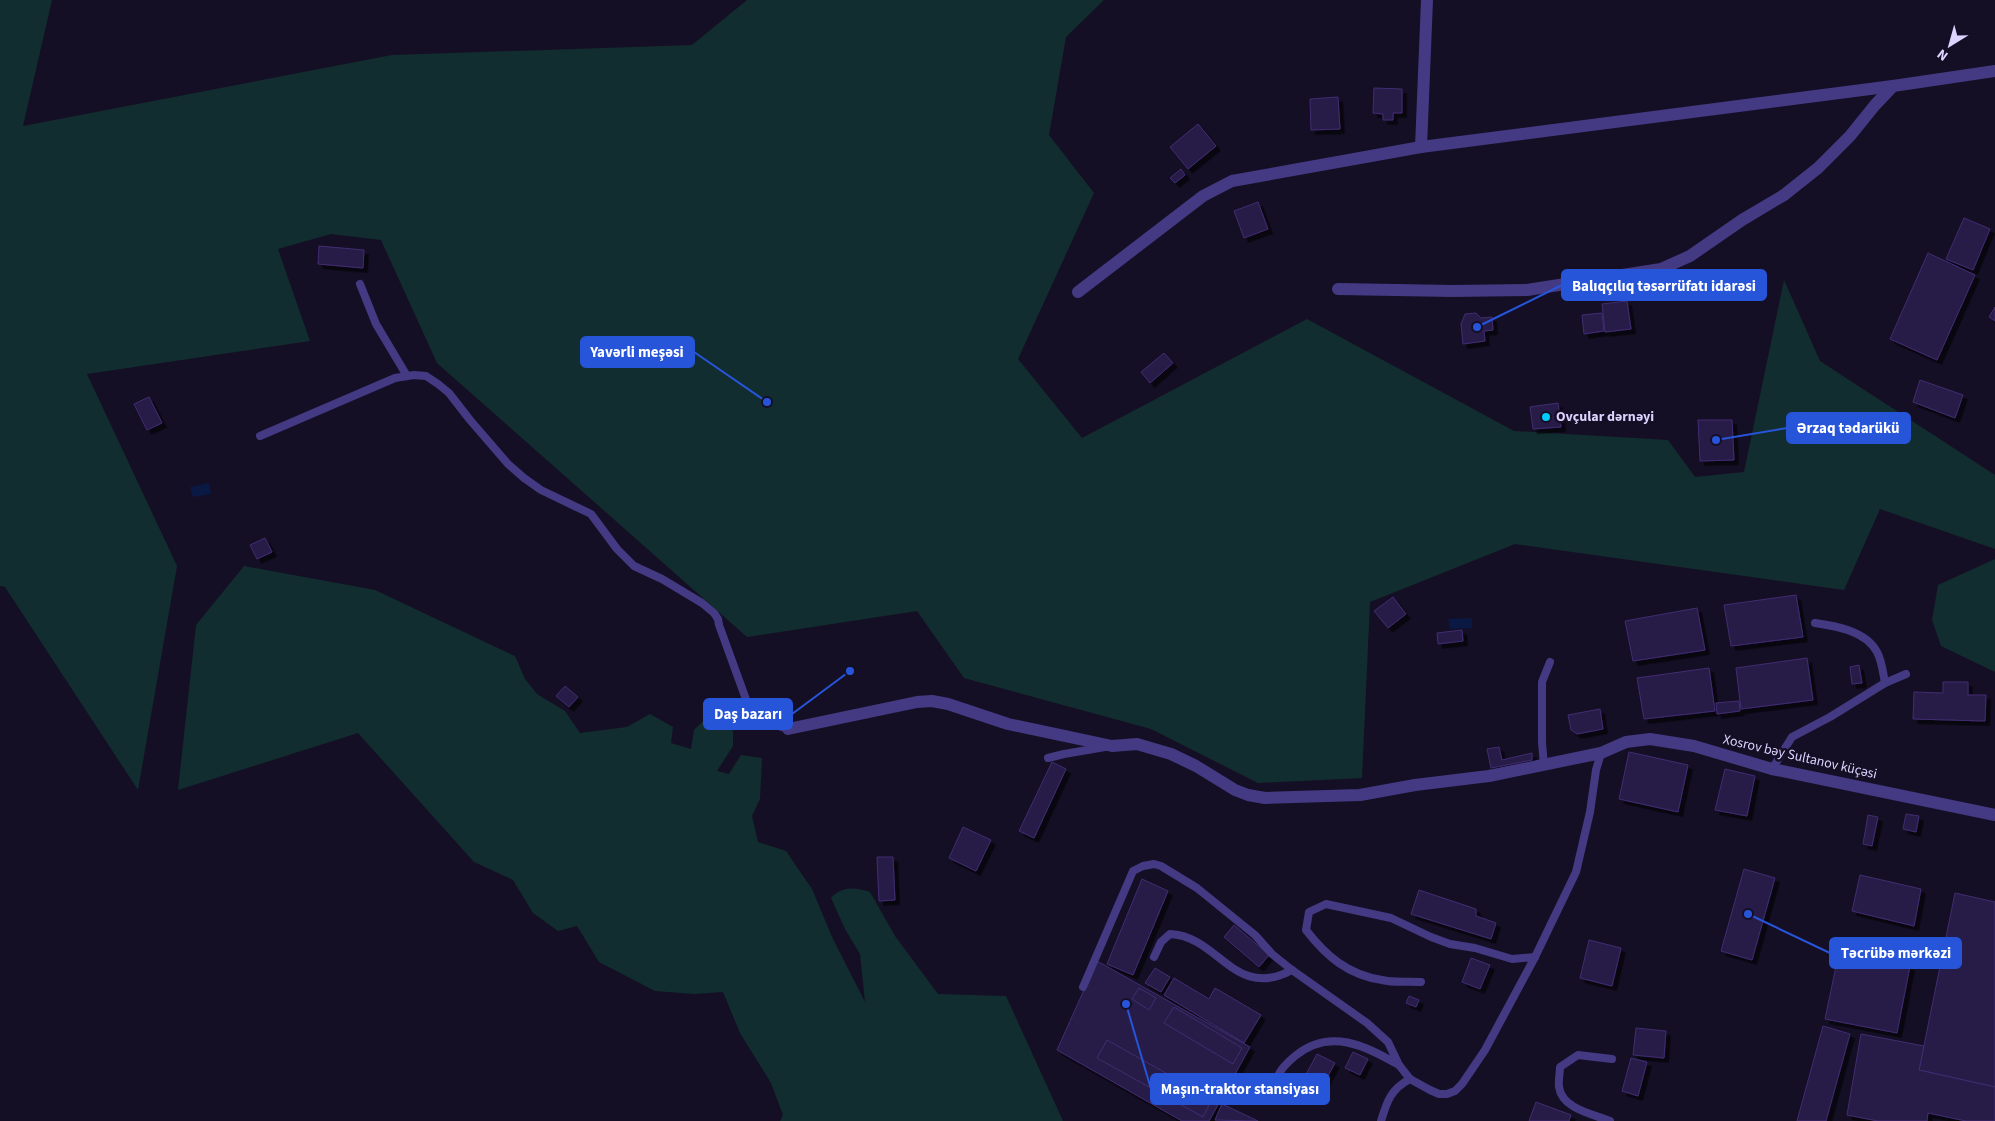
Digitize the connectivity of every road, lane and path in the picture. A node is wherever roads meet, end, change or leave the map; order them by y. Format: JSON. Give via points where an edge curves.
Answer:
{"nodes":[{"id":1,"x":1427,"y":0,"type":"edge"},
{"id":2,"x":1995,"y":71,"type":"edge"},
{"id":3,"x":1893,"y":86,"type":"junction"},
{"id":4,"x":1421,"y":147,"type":"junction"},
{"id":5,"x":360,"y":284,"type":"dead end"},
{"id":6,"x":1338,"y":289,"type":"dead end"},
{"id":7,"x":1078,"y":292,"type":"dead end"},
{"id":8,"x":407,"y":376,"type":"junction"},
{"id":9,"x":260,"y":436,"type":"dead end"},
{"id":10,"x":1815,"y":623,"type":"dead end"},
{"id":11,"x":1550,"y":662,"type":"dead end"},
{"id":12,"x":1906,"y":674,"type":"dead end"},
{"id":13,"x":1885,"y":683,"type":"junction"},
{"id":14,"x":788,"y":729,"type":"joint"},
{"id":15,"x":1112,"y":746,"type":"junction"},
{"id":16,"x":1601,"y":753,"type":"junction"},
{"id":17,"x":1048,"y":758,"type":"dead end"},
{"id":18,"x":1544,"y":765,"type":"junction"},
{"id":19,"x":1772,"y":769,"type":"junction"},
{"id":20,"x":1995,"y":815,"type":"edge"},
{"id":21,"x":1154,"y":957,"type":"dead end"},
{"id":22,"x":1535,"y":957,"type":"junction"},
{"id":23,"x":1292,"y":970,"type":"junction"},
{"id":24,"x":1421,"y":982,"type":"dead end"},
{"id":25,"x":1082,"y":987,"type":"dead end"},
{"id":26,"x":1612,"y":1059,"type":"dead end"},
{"id":27,"x":1399,"y":1065,"type":"junction"},
{"id":28,"x":1410,"y":1079,"type":"junction"},
{"id":29,"x":1274,"y":1099,"type":"dead end"},
{"id":30,"x":1381,"y":1121,"type":"edge"},
{"id":31,"x":1610,"y":1121,"type":"edge"}],
"edges":[{"from":1,"to":4,"type":"street"},
{"from":2,"to":3,"type":"street"},
{"from":3,"to":4,"type":"street"},
{"from":3,"to":6,"type":"street","via":[[1850,136],[1818,168],[1784,195],[1690,256],[1661,269],[1527,290]]},
{"from":4,"to":7,"type":"street","via":[[1232,181],[1203,196]]},
{"from":5,"to":8,"type":"lane","via":[[376,324]]},
{"from":8,"to":9,"type":"lane","via":[[395,378]]},
{"from":8,"to":14,"type":"lane","via":[[426,376],[438,384],[524,478],[541,490],[591,514],[634,566],[662,579],[714,613],[751,713]]},
{"from":10,"to":13,"type":"lane","via":[[1838,626],[1863,637],[1878,654]]},
{"from":11,"to":18,"type":"lane","via":[[1542,682]]},
{"from":12,"to":13,"type":"lane"},
{"from":13,"to":19,"type":"lane","via":[[1792,737]]},
{"from":14,"to":15,"type":"street","name":"Xosrov bəy Sultanov küçəsi","via":[[932,701],[1008,724]]},
{"from":15,"to":17,"type":"lane"},
{"from":15,"to":18,"type":"street","name":"Xosrov bəy Sultanov küçəsi","via":[[1137,744],[1163,751],[1196,766],[1235,790],[1274,798],[1360,795]]},
{"from":16,"to":18,"type":"street","name":"Xosrov bəy Sultanov küçəsi"},
{"from":16,"to":19,"type":"street","name":"Xosrov bəy Sultanov küçəsi","via":[[1626,742],[1650,739],[1694,746]]},
{"from":16,"to":22,"type":"lane","via":[[1576,872]]},
{"from":19,"to":20,"type":"street","name":"Xosrov bəy Sultanov küçəsi"},
{"from":21,"to":23,"type":"lane","via":[[1161,942],[1170,934],[1176,934],[1201,944],[1247,977],[1264,978]]},
{"from":22,"to":24,"type":"lane","via":[[1512,959],[1450,944],[1391,918],[1326,904],[1309,912],[1306,930],[1332,960],[1358,974],[1383,981]]},
{"from":22,"to":28,"type":"lane","via":[[1485,1050],[1456,1090],[1440,1094]]},
{"from":23,"to":25,"type":"lane","via":[[1198,888],[1154,864],[1133,871]]},
{"from":23,"to":27,"type":"lane","via":[[1367,1023],[1388,1042]]},
{"from":26,"to":31,"type":"lane","via":[[1578,1055],[1560,1067],[1558,1087],[1563,1098],[1578,1109]]},
{"from":27,"to":28,"type":"lane"},
{"from":27,"to":29,"type":"lane","via":[[1349,1042],[1322,1041],[1306,1047],[1286,1064],[1278,1076]]},
{"from":28,"to":30,"type":"lane","via":[[1390,1096]]}]}
